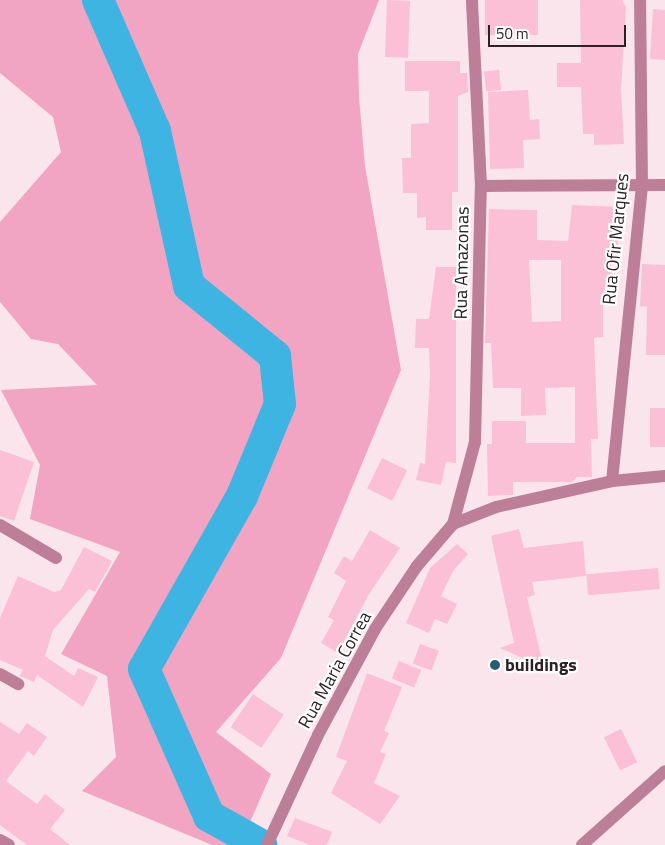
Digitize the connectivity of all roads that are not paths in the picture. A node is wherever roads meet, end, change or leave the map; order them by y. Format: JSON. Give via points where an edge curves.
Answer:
{"nodes":[{"id":1,"x":472,"y":0,"type":"edge"},
{"id":2,"x":640,"y":0,"type":"edge"},
{"id":3,"x":665,"y":185,"type":"edge"},
{"id":4,"x":481,"y":186,"type":"junction"},
{"id":5,"x":642,"y":186,"type":"junction"},
{"id":6,"x":665,"y":476,"type":"edge"},
{"id":7,"x":612,"y":481,"type":"junction"},
{"id":8,"x":453,"y":524,"type":"junction"},
{"id":9,"x":0,"y":525,"type":"edge"},
{"id":10,"x":56,"y":558,"type":"dead end"},
{"id":11,"x":0,"y":674,"type":"edge"},
{"id":12,"x":18,"y":684,"type":"dead end"},
{"id":13,"x":665,"y":771,"type":"edge"},
{"id":14,"x":0,"y":840,"type":"edge"},
{"id":15,"x":269,"y":841,"type":"edge"},
{"id":16,"x":9,"y":845,"type":"edge"},
{"id":17,"x":582,"y":845,"type":"edge"}],
"edges":[{"from":1,"to":4,"type":"street","name":"Rua Amazonas"},
{"from":2,"to":5,"type":"street","name":"Rua Ofir Marques"},
{"from":3,"to":5,"type":"street"},
{"from":4,"to":5,"type":"street"},
{"from":4,"to":8,"type":"street","name":"Rua Amazonas","via":[[475,442]]},
{"from":5,"to":7,"type":"street","name":"Rua Ofir Marques"},
{"from":6,"to":7,"type":"street"},
{"from":7,"to":8,"type":"street","via":[[496,507]]},
{"from":8,"to":15,"type":"street","name":"Rua Maria Correa","via":[[417,566],[376,629],[318,735]]},
{"from":9,"to":10,"type":"street"},
{"from":11,"to":12,"type":"street"},
{"from":13,"to":17,"type":"street"},
{"from":14,"to":16,"type":"street"}]}
